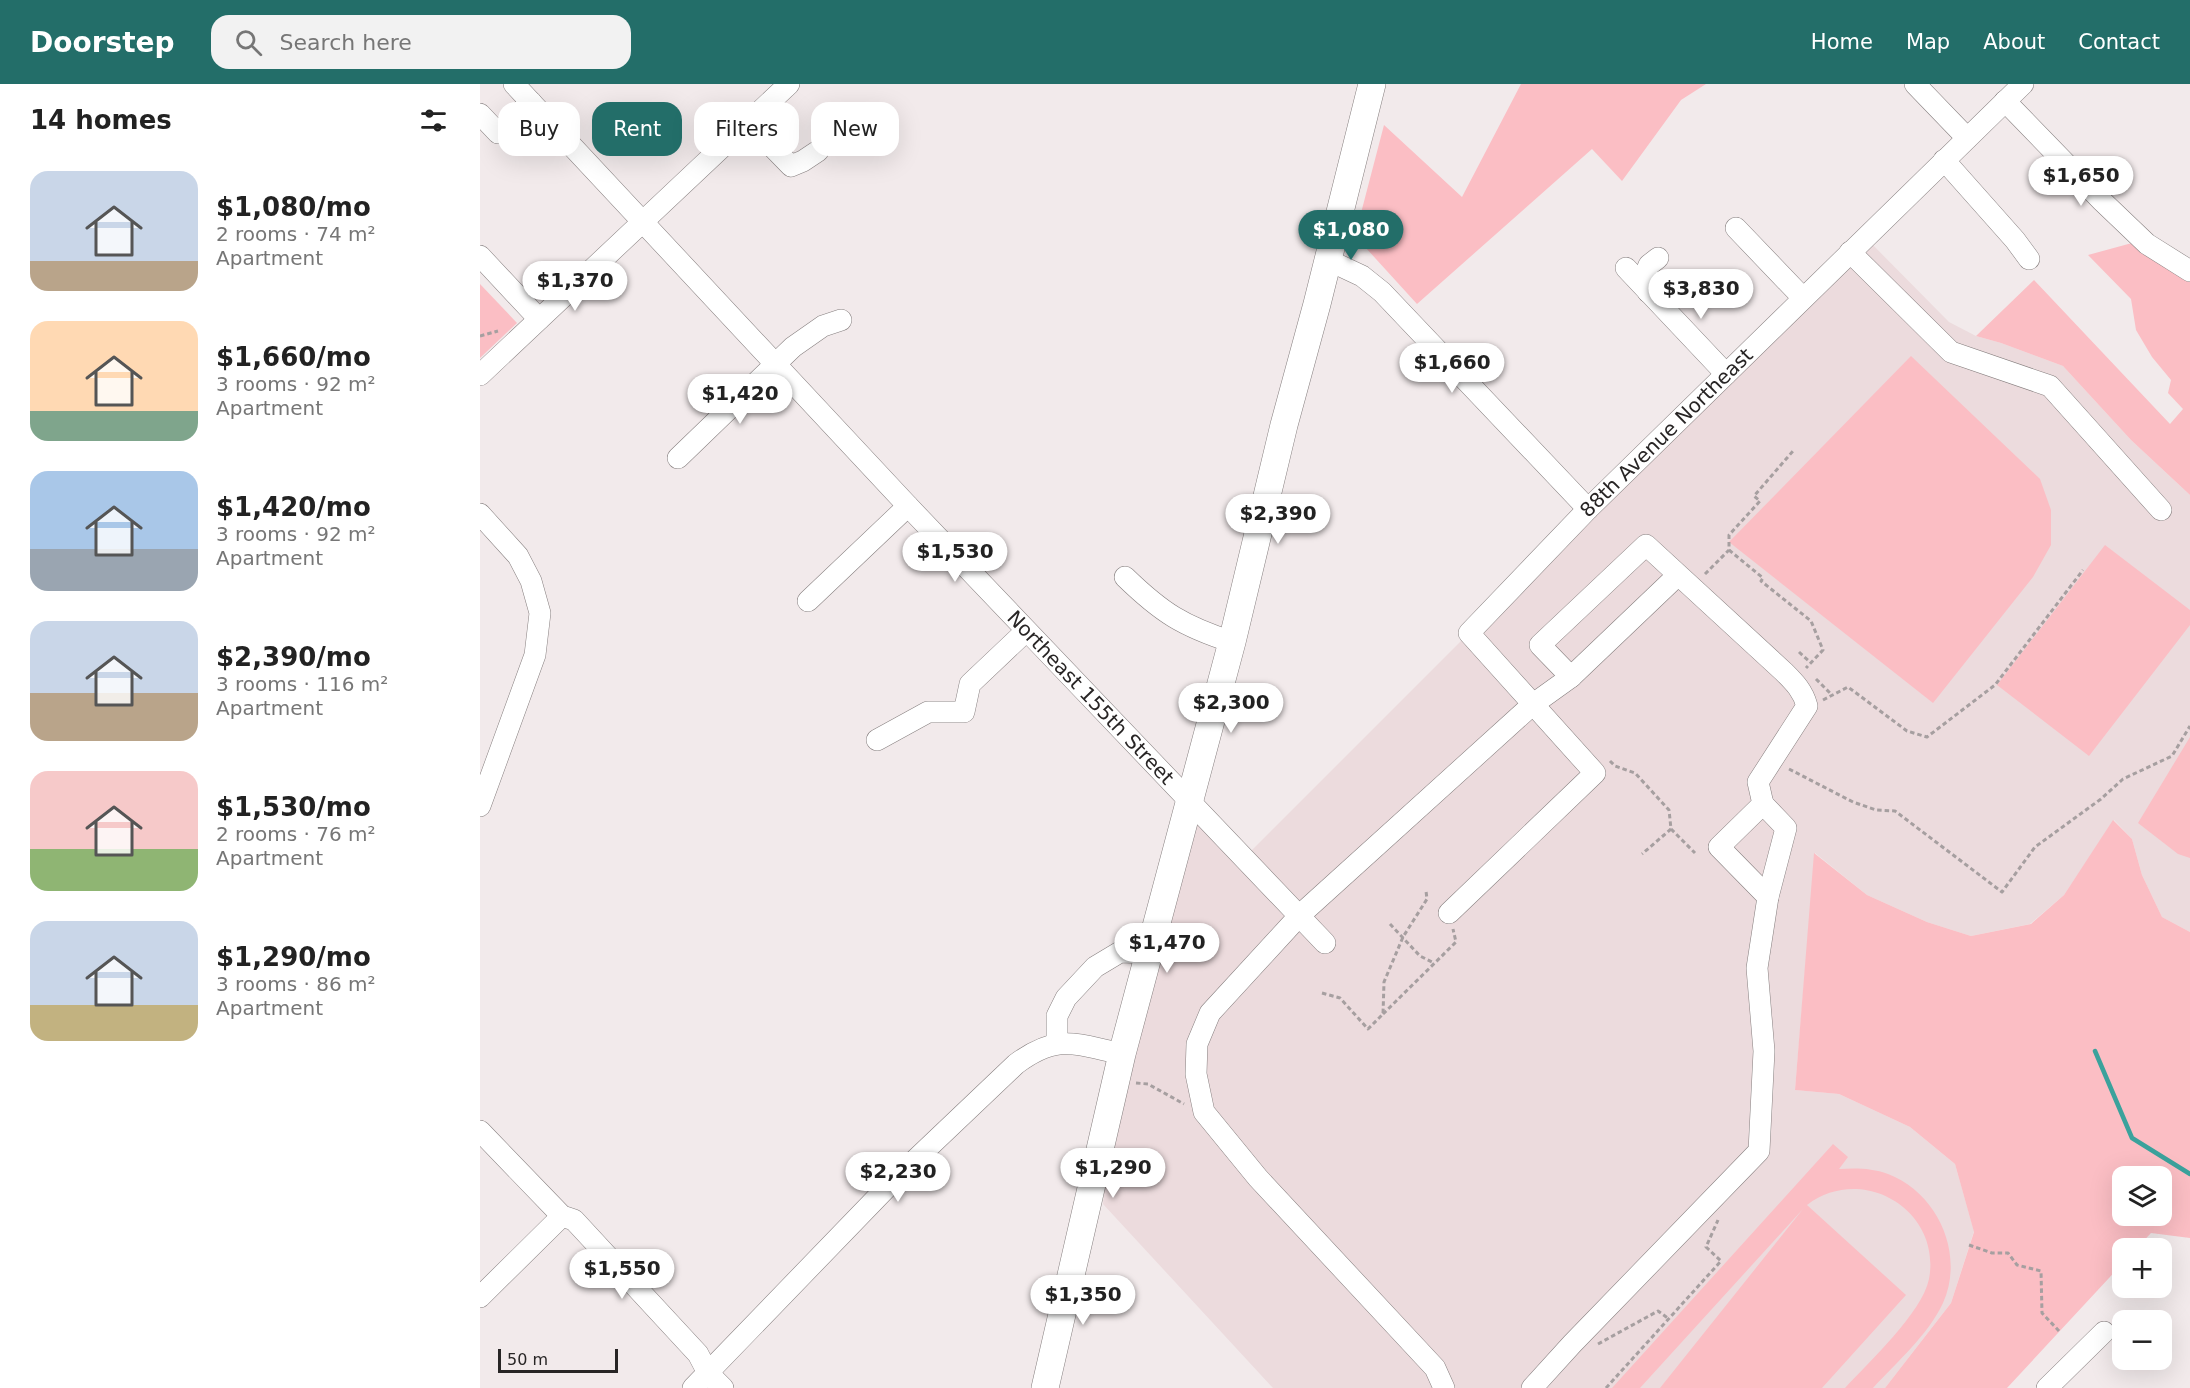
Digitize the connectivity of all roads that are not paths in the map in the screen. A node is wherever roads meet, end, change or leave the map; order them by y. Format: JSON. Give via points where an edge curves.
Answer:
{"nodes":[{"id":1,"x":514,"y":84,"type":"edge"},
{"id":2,"x":789,"y":84,"type":"edge"},
{"id":3,"x":1371,"y":84,"type":"edge"},
{"id":4,"x":1916,"y":84,"type":"edge"},
{"id":5,"x":2023,"y":84,"type":"edge"},
{"id":6,"x":2006,"y":101,"type":"junction"},
{"id":7,"x":531,"y":102,"type":"edge"},
{"id":8,"x":770,"y":102,"type":"edge"},
{"id":9,"x":480,"y":114,"type":"edge"},
{"id":10,"x":498,"y":133,"type":"edge"},
{"id":11,"x":1967,"y":138,"type":"junction"},
{"id":12,"x":580,"y":154,"type":"edge"},
{"id":13,"x":712,"y":156,"type":"edge"},
{"id":14,"x":782,"y":156,"type":"edge"},
{"id":15,"x":811,"y":156,"type":"edge"},
{"id":16,"x":1944,"y":160,"type":"junction"},
{"id":17,"x":643,"y":221,"type":"junction"},
{"id":18,"x":1736,"y":228,"type":"dead end"},
{"id":19,"x":1850,"y":252,"type":"junction"},
{"id":20,"x":480,"y":256,"type":"edge"},
{"id":21,"x":1658,"y":258,"type":"dead end"},
{"id":22,"x":2029,"y":259,"type":"dead end"},
{"id":23,"x":1328,"y":260,"type":"junction"},
{"id":24,"x":1626,"y":268,"type":"dead end"},
{"id":25,"x":2190,"y":271,"type":"edge"},
{"id":26,"x":1648,"y":292,"type":"junction"},
{"id":27,"x":1803,"y":298,"type":"junction"},
{"id":28,"x":539,"y":319,"type":"junction"},
{"id":29,"x":841,"y":320,"type":"dead end"},
{"id":30,"x":775,"y":364,"type":"junction"},
{"id":31,"x":1726,"y":374,"type":"junction"},
{"id":32,"x":480,"y":375,"type":"edge"},
{"id":33,"x":678,"y":458,"type":"dead end"},
{"id":34,"x":908,"y":506,"type":"junction"},
{"id":35,"x":1588,"y":509,"type":"junction"},
{"id":36,"x":2161,"y":510,"type":"dead end"},
{"id":37,"x":480,"y":516,"type":"edge"},
{"id":38,"x":1678,"y":575,"type":"junction"},
{"id":39,"x":1125,"y":577,"type":"dead end"},
{"id":40,"x":808,"y":601,"type":"dead end"},
{"id":41,"x":1026,"y":631,"type":"junction"},
{"id":42,"x":1232,"y":642,"type":"junction"},
{"id":43,"x":1571,"y":677,"type":"junction"},
{"id":44,"x":1532,"y":705,"type":"junction"},
{"id":45,"x":877,"y":740,"type":"dead end"},
{"id":46,"x":487,"y":769,"type":"edge"},
{"id":47,"x":1190,"y":802,"type":"junction"},
{"id":48,"x":1763,"y":804,"type":"junction"},
{"id":49,"x":480,"y":806,"type":"edge"},
{"id":50,"x":1768,"y":897,"type":"junction"},
{"id":51,"x":1449,"y":912,"type":"road end"},
{"id":52,"x":1300,"y":915,"type":"junction"},
{"id":53,"x":1325,"y":943,"type":"dead end"},
{"id":54,"x":1149,"y":954,"type":"junction"},
{"id":55,"x":1057,"y":1043,"type":"junction"},
{"id":56,"x":1122,"y":1054,"type":"junction"},
{"id":57,"x":480,"y":1131,"type":"edge"},
{"id":58,"x":562,"y":1216,"type":"junction"},
{"id":59,"x":480,"y":1297,"type":"edge"},
{"id":60,"x":2104,"y":1332,"type":"dead end"},
{"id":61,"x":716,"y":1380,"type":"edge"},
{"id":62,"x":1049,"y":1385,"type":"edge"},
{"id":63,"x":693,"y":1388,"type":"edge"},
{"id":64,"x":1444,"y":1388,"type":"edge"},
{"id":65,"x":1532,"y":1388,"type":"edge"},
{"id":66,"x":2047,"y":1388,"type":"edge"}],
"edges":[{"from":1,"to":7,"type":"street","name":"Northeast 155th Street"},
{"from":2,"to":8,"type":"street"},
{"from":3,"to":23,"type":"main road"},
{"from":4,"to":11,"type":"street"},
{"from":5,"to":6,"type":"street","name":"88th Avenue Northeast"},
{"from":6,"to":11,"type":"street","name":"88th Avenue Northeast"},
{"from":6,"to":25,"type":"street","via":[[2147,244]]},
{"from":9,"to":10,"type":"street"},
{"from":11,"to":16,"type":"street","name":"88th Avenue Northeast"},
{"from":12,"to":17,"type":"street","name":"Northeast 155th Street"},
{"from":13,"to":17,"type":"street"},
{"from":14,"to":15,"type":"street","via":[[792,166]]},
{"from":16,"to":19,"type":"street","name":"88th Avenue Northeast"},
{"from":16,"to":22,"type":"street"},
{"from":17,"to":28,"type":"street"},
{"from":17,"to":30,"type":"street","name":"Northeast 155th Street"},
{"from":18,"to":27,"type":"street"},
{"from":19,"to":27,"type":"street","name":"88th Avenue Northeast"},
{"from":19,"to":36,"type":"street","via":[[1952,352],[2050,386]]},
{"from":20,"to":28,"type":"street"},
{"from":21,"to":26,"type":"street","via":[[1649,265],[1644,277]]},
{"from":23,"to":35,"type":"street","via":[[1362,276],[1382,292]]},
{"from":23,"to":42,"type":"main road"},
{"from":24,"to":26,"type":"street"},
{"from":26,"to":31,"type":"street"},
{"from":27,"to":31,"type":"street","name":"88th Avenue Northeast"},
{"from":28,"to":32,"type":"street"},
{"from":29,"to":30,"type":"street","via":[[807,335]]},
{"from":30,"to":33,"type":"street"},
{"from":30,"to":34,"type":"street","name":"Northeast 155th Street"},
{"from":31,"to":35,"type":"street","name":"88th Avenue Northeast"},
{"from":34,"to":40,"type":"street"},
{"from":34,"to":41,"type":"street","name":"Northeast 155th Street"},
{"from":35,"to":44,"type":"street","name":"88th Avenue Northeast","via":[[1469,633]]},
{"from":37,"to":46,"type":"street","via":[[518,556],[531,581],[540,614],[536,655]]},
{"from":38,"to":43,"type":"street"},
{"from":38,"to":43,"type":"street","via":[[1646,546],[1540,645]]},
{"from":38,"to":48,"type":"street","via":[[1803,692],[1807,706],[1758,782]]},
{"from":39,"to":42,"type":"street","via":[[1169,615]]},
{"from":41,"to":45,"type":"street","via":[[970,684],[964,712],[928,712]]},
{"from":41,"to":47,"type":"street","name":"Northeast 155th Street"},
{"from":42,"to":47,"type":"main road"},
{"from":43,"to":44,"type":"street"},
{"from":44,"to":51,"type":"street","via":[[1595,773]]},
{"from":44,"to":52,"type":"street"},
{"from":46,"to":49,"type":"street"},
{"from":47,"to":52,"type":"street","name":"Northeast 155th Street"},
{"from":47,"to":54,"type":"main road"},
{"from":48,"to":50,"type":"street","via":[[1786,828]]},
{"from":48,"to":50,"type":"street","via":[[1719,847]]},
{"from":50,"to":65,"type":"street","via":[[1757,968],[1764,1051],[1759,1151]]},
{"from":52,"to":53,"type":"street","name":"Northeast 155th Street"},
{"from":52,"to":64,"type":"street","via":[[1210,1013],[1197,1044],[1196,1074],[1204,1112],[1258,1178],[1435,1368]]},
{"from":54,"to":55,"type":"street","via":[[1120,952],[1095,967],[1066,999],[1057,1016]]},
{"from":54,"to":56,"type":"main road"},
{"from":55,"to":56,"type":"street"},
{"from":55,"to":61,"type":"street","via":[[1034,1051],[1016,1064],[894,1180]]},
{"from":56,"to":62,"type":"main road"},
{"from":57,"to":58,"type":"street"},
{"from":58,"to":59,"type":"street"},
{"from":58,"to":61,"type":"street","via":[[574,1220],[698,1354]]},
{"from":60,"to":66,"type":"street"},
{"from":61,"to":63,"type":"street"}]}
